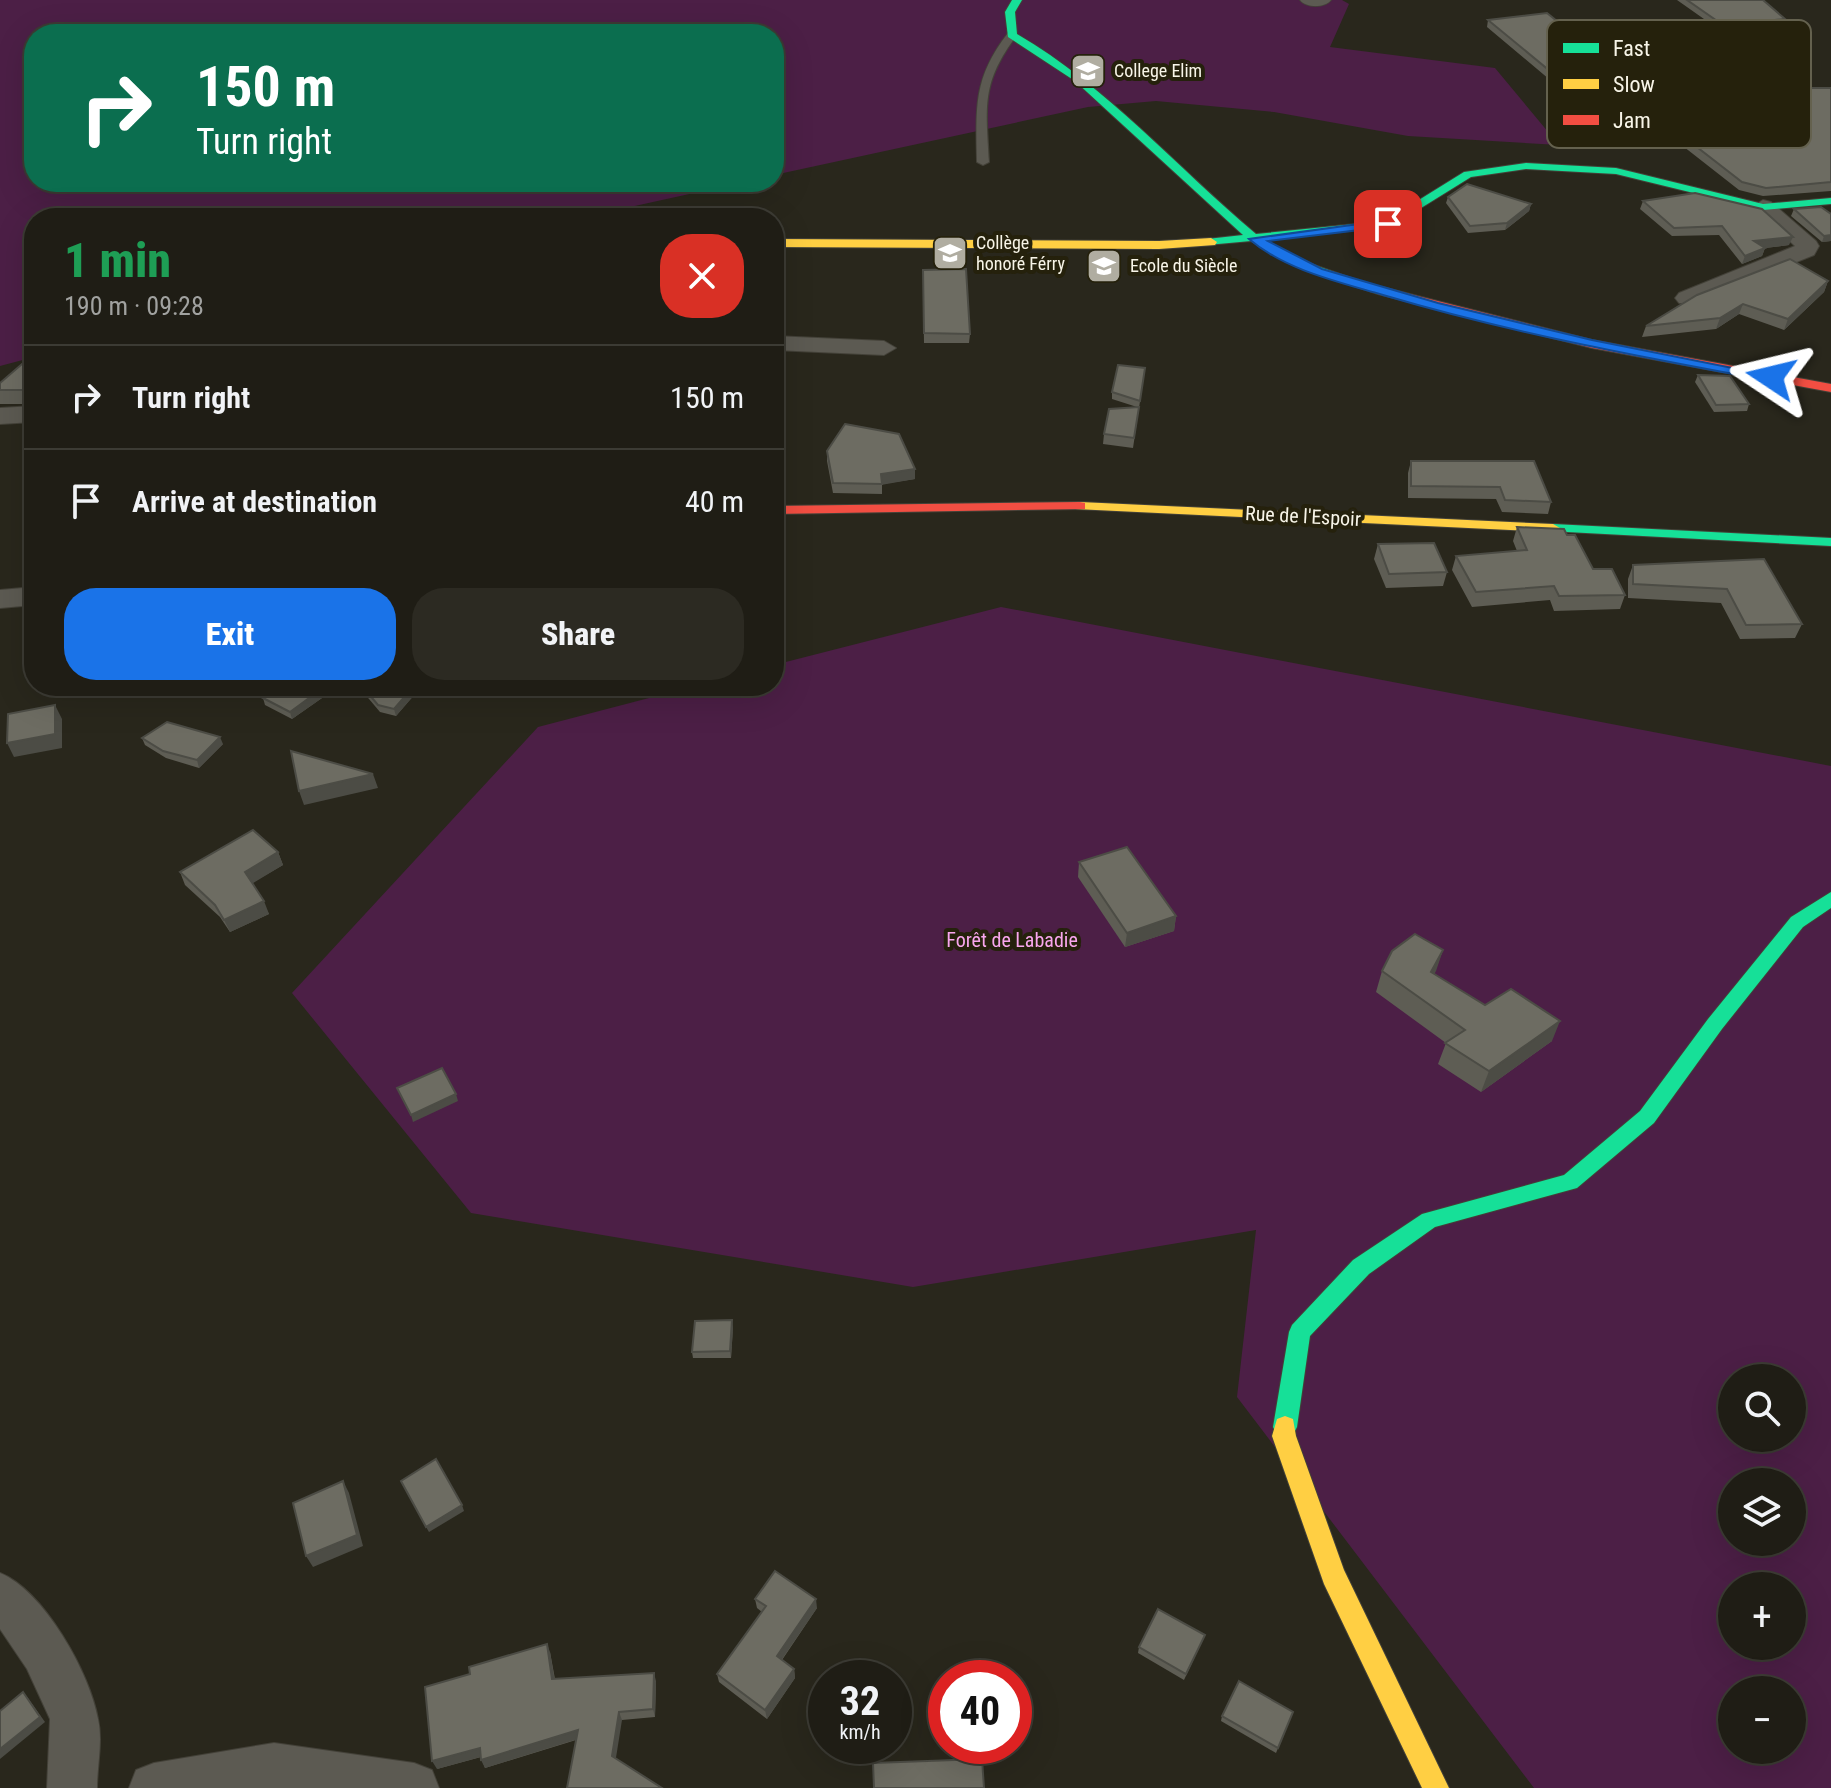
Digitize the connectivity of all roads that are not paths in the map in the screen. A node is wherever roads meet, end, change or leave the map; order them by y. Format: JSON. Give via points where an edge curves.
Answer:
{"nodes":[{"id":1,"x":1017,"y":0,"type":"edge"},
{"id":2,"x":1309,"y":0,"type":"edge"},
{"id":3,"x":1322,"y":0,"type":"edge"},
{"id":4,"x":1012,"y":35,"type":"junction"},
{"id":5,"x":983,"y":162,"type":"dead end"},
{"id":6,"x":1831,"y":201,"type":"edge"},
{"id":7,"x":1763,"y":207,"type":"junction"},
{"id":8,"x":1255,"y":239,"type":"junction"},
{"id":9,"x":784,"y":243,"type":"edge"},
{"id":10,"x":1687,"y":298,"type":"edge"},
{"id":11,"x":784,"y":343,"type":"edge"},
{"id":12,"x":884,"y":348,"type":"dead end"},
{"id":13,"x":1831,"y":388,"type":"edge"},
{"id":14,"x":24,"y":415,"type":"edge"},
{"id":15,"x":0,"y":416,"type":"edge"},
{"id":16,"x":784,"y":510,"type":"edge"},
{"id":17,"x":1831,"y":542,"type":"edge"},
{"id":18,"x":24,"y":597,"type":"edge"},
{"id":19,"x":0,"y":599,"type":"edge"},
{"id":20,"x":1831,"y":899,"type":"edge"},
{"id":21,"x":0,"y":1596,"type":"edge"},
{"id":22,"x":72,"y":1788,"type":"edge"},
{"id":23,"x":154,"y":1788,"type":"edge"},
{"id":24,"x":414,"y":1788,"type":"edge"},
{"id":25,"x":1436,"y":1788,"type":"edge"}],
"edges":[{"from":1,"to":4,"type":"street","via":[[1010,12]]},
{"from":2,"to":3,"type":"street"},
{"from":4,"to":5,"type":"lane","via":[[982,80]]},
{"from":4,"to":8,"type":"street","via":[[1050,55],[1097,91]]},
{"from":6,"to":7,"type":"street"},
{"from":7,"to":8,"type":"street","via":[[1616,171],[1526,166],[1468,174],[1388,224]]},
{"from":7,"to":10,"type":"street","via":[[1808,246],[1806,250]]},
{"from":8,"to":9,"type":"street","via":[[1159,245]]},
{"from":8,"to":13,"type":"street","via":[[1318,272],[1434,306],[1592,344]]},
{"from":11,"to":12,"type":"street"},
{"from":14,"to":15,"type":"street"},
{"from":16,"to":17,"type":"street","name":"Rue de l'Espoir","via":[[1069,505]]},
{"from":18,"to":19,"type":"street"},
{"from":20,"to":25,"type":"street","via":[[1797,922],[1647,1117],[1570,1182],[1429,1220],[1361,1267],[1300,1332],[1284,1436],[1333,1575]]},
{"from":21,"to":22,"type":"street","via":[[11,1604],[50,1663],[74,1718]]},
{"from":23,"to":24,"type":"street","via":[[274,1768]]}]}
